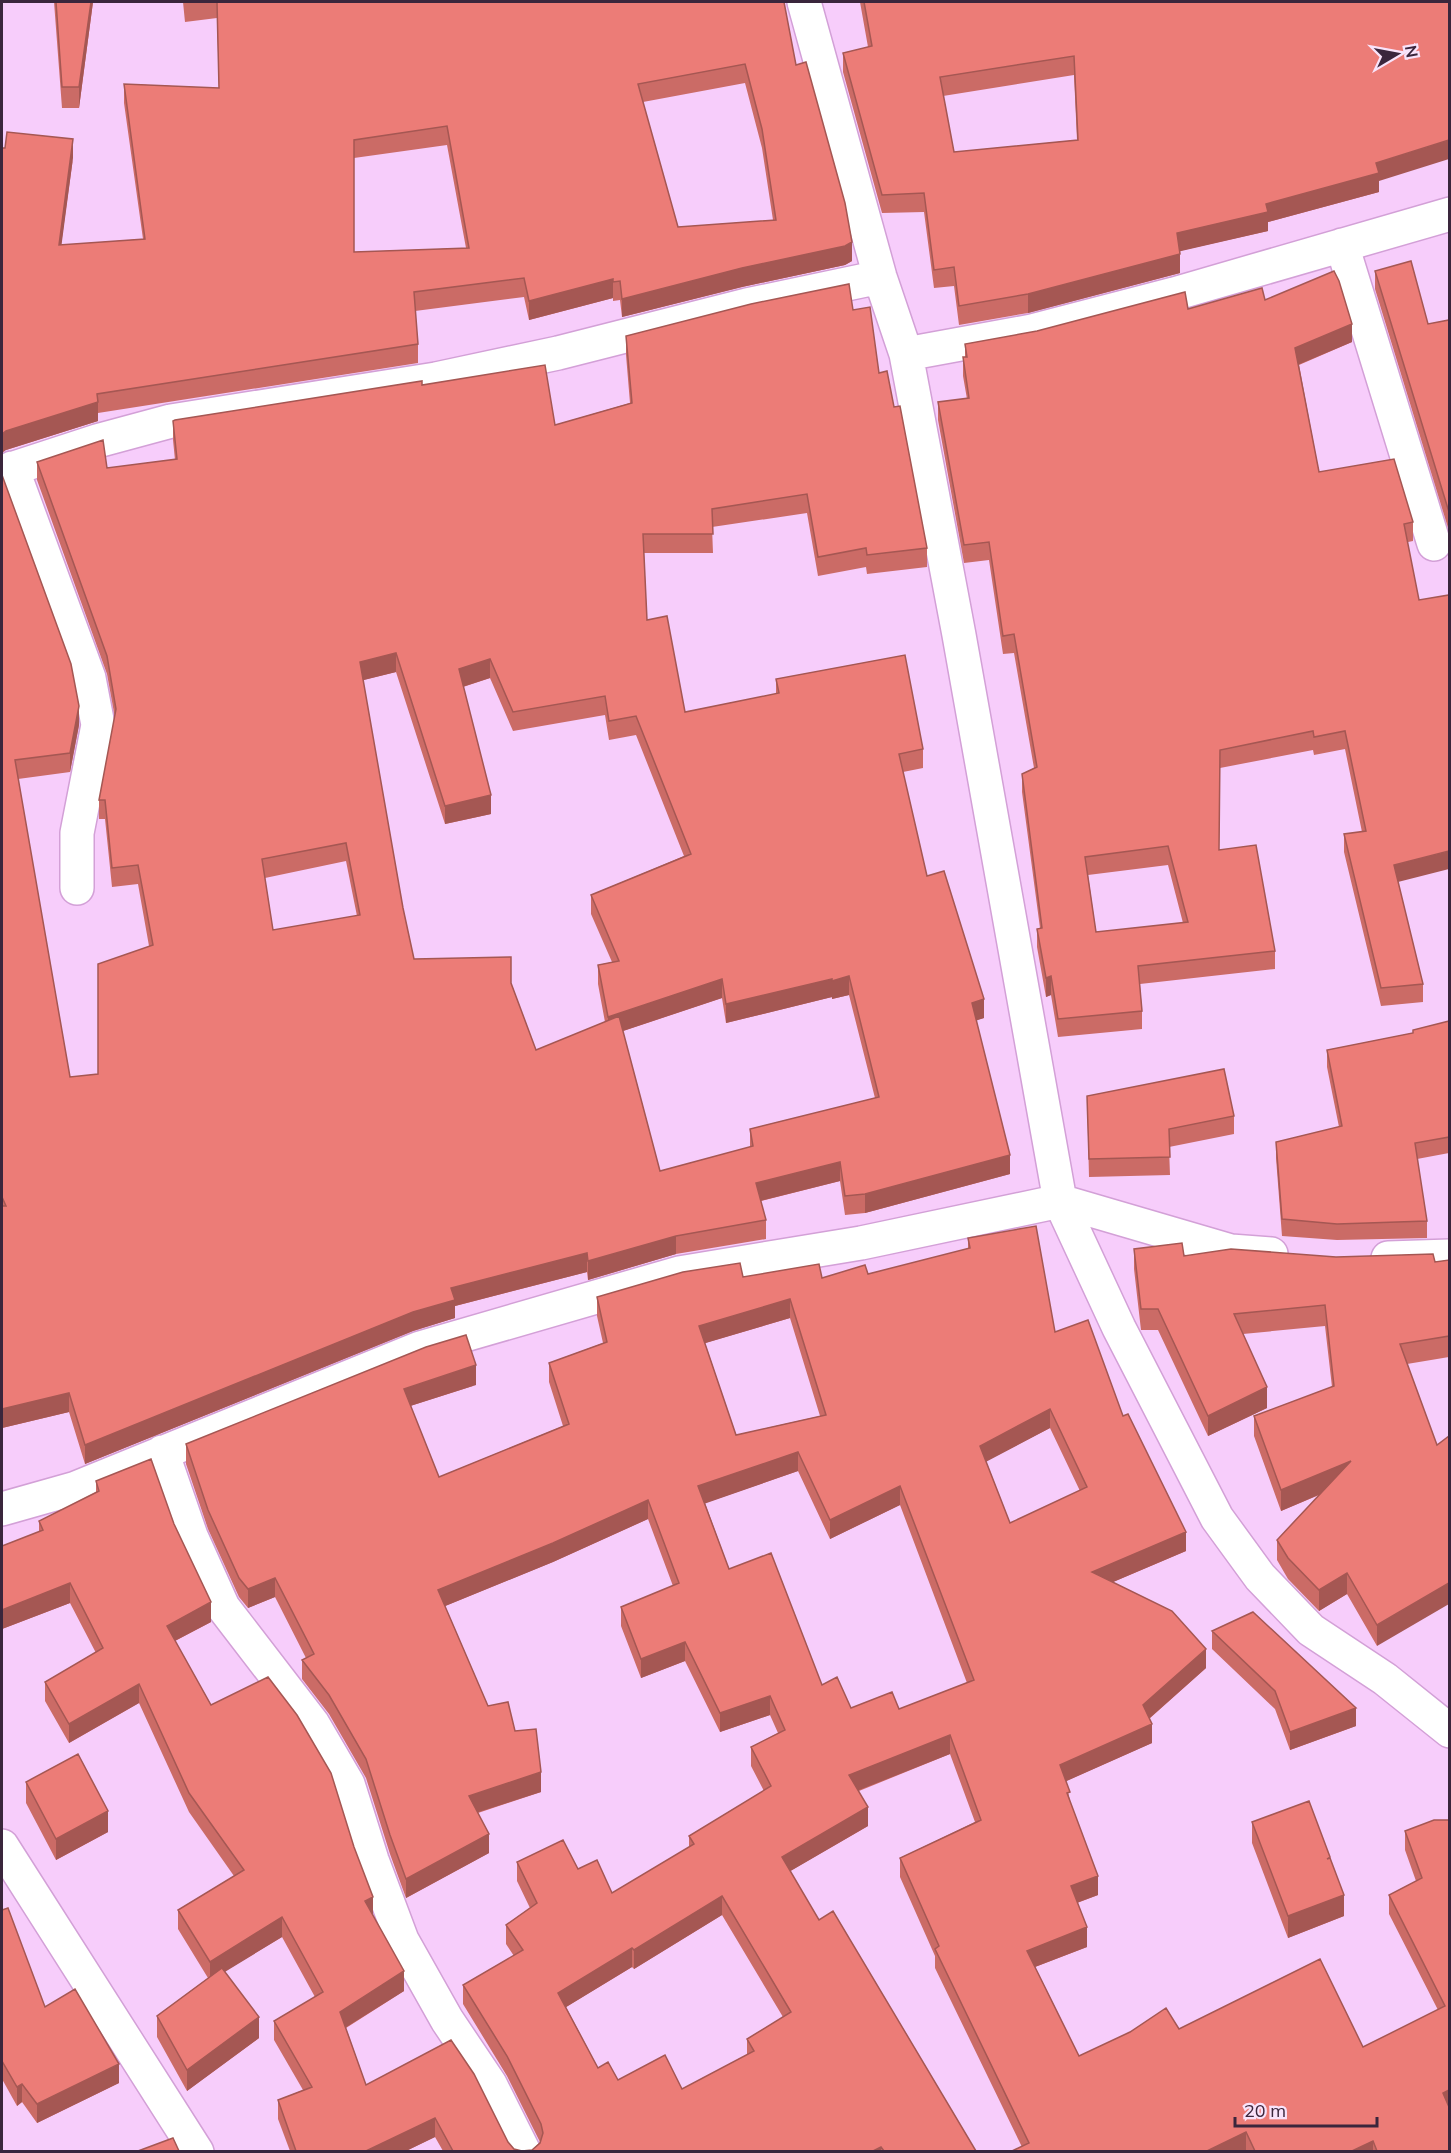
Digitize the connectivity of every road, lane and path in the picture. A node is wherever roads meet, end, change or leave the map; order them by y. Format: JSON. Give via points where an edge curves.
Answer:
{"nodes":[{"id":1,"x":804,"y":2,"type":"edge"},
{"id":2,"x":1449,"y":214,"type":"edge"},
{"id":3,"x":1342,"y":245,"type":"junction"},
{"id":4,"x":880,"y":277,"type":"junction"},
{"id":5,"x":906,"y":354,"type":"junction"},
{"id":6,"x":7,"y":470,"type":"edge"},
{"id":7,"x":1434,"y":544,"type":"dead end"},
{"id":8,"x":77,"y":888,"type":"dead end"},
{"id":9,"x":1060,"y":1201,"type":"junction"},
{"id":10,"x":1449,"y":1256,"type":"edge"},
{"id":11,"x":1302,"y":1257,"type":"edge"},
{"id":12,"x":1361,"y":1259,"type":"edge"},
{"id":13,"x":162,"y":1452,"type":"junction"},
{"id":14,"x":2,"y":1509,"type":"edge"},
{"id":15,"x":1449,"y":1731,"type":"edge"},
{"id":16,"x":2,"y":1846,"type":"edge"},
{"id":17,"x":197,"y":2151,"type":"edge"},
{"id":18,"x":524,"y":2151,"type":"edge"}],
"edges":[{"from":1,"to":4,"type":"street"},
{"from":2,"to":3,"type":"street"},
{"from":3,"to":5,"type":"street","via":[[1032,331]]},
{"from":3,"to":7,"type":"street"},
{"from":4,"to":5,"type":"street"},
{"from":4,"to":6,"type":"street","via":[[747,304],[436,380],[171,421]]},
{"from":5,"to":9,"type":"street"},
{"from":6,"to":8,"type":"street","via":[[88,678],[99,725],[77,833]]},
{"from":9,"to":11,"type":"street","via":[[1231,1251]]},
{"from":9,"to":13,"type":"street","via":[[861,1243],[679,1273],[420,1348]]},
{"from":9,"to":15,"type":"street","via":[[1119,1328],[1217,1518],[1260,1577],[1311,1630],[1385,1679]]},
{"from":10,"to":12,"type":"street"},
{"from":13,"to":14,"type":"street","via":[[76,1488]]},
{"from":13,"to":18,"type":"street","via":[[191,1536],[223,1607],[313,1724],[348,1784],[402,1940],[447,2020],[490,2084]]},
{"from":16,"to":17,"type":"street"}]}
